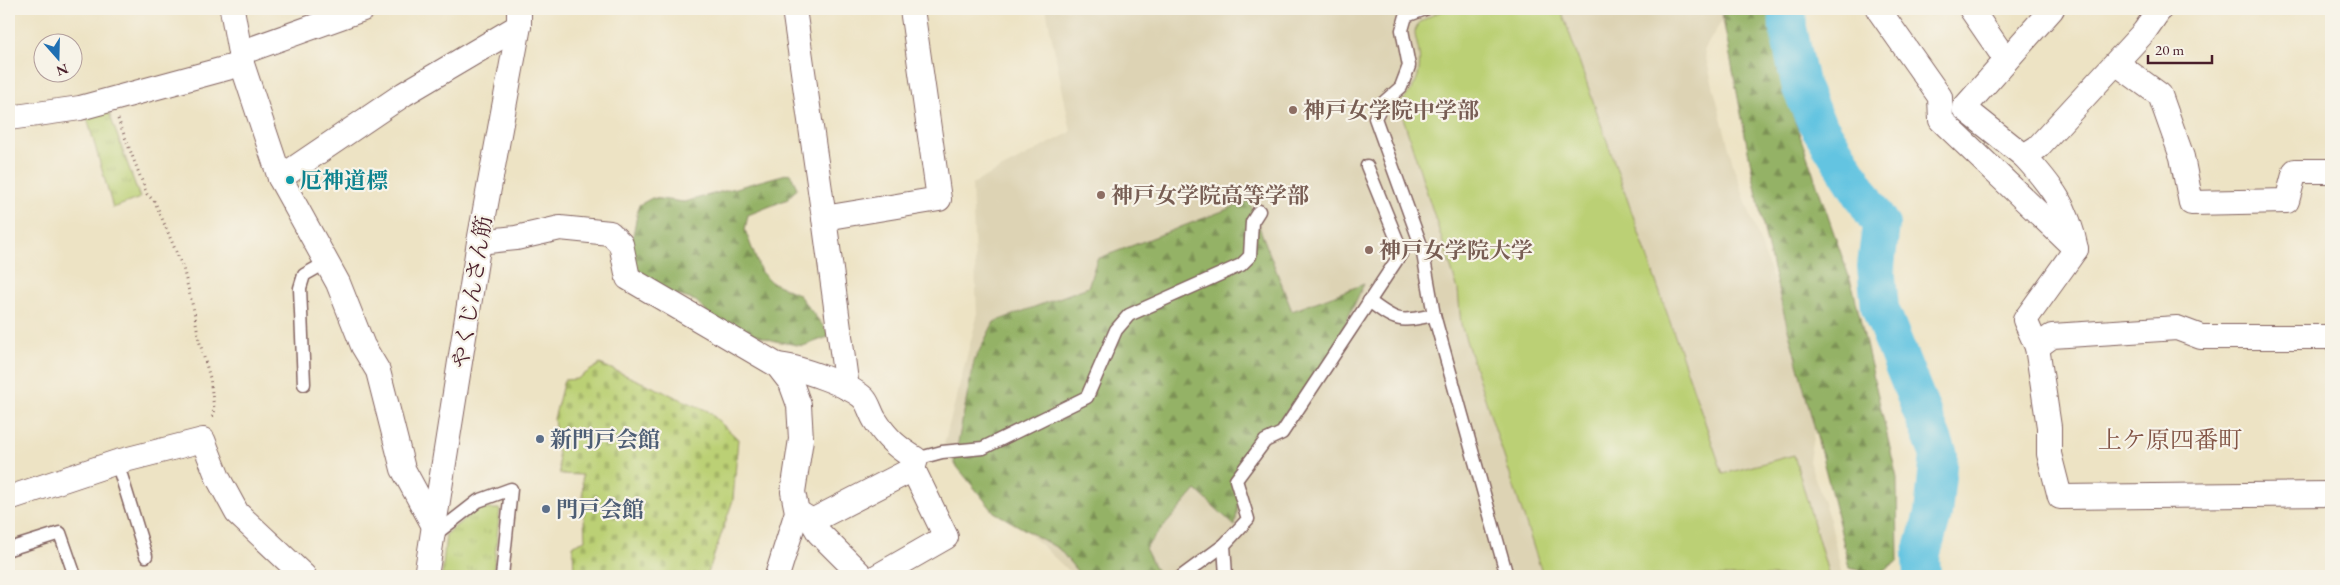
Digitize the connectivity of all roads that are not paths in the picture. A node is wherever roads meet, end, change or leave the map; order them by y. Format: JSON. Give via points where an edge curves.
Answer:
{"nodes":[{"id":1,"x":232,"y":9,"type":"edge"},
{"id":2,"x":363,"y":9,"type":"edge"},
{"id":3,"x":794,"y":9,"type":"edge"},
{"id":4,"x":912,"y":9,"type":"edge"},
{"id":5,"x":1425,"y":9,"type":"edge"},
{"id":6,"x":1878,"y":9,"type":"edge"},
{"id":7,"x":1971,"y":9,"type":"edge"},
{"id":8,"x":2052,"y":9,"type":"edge"},
{"id":9,"x":2160,"y":9,"type":"edge"},
{"id":10,"x":519,"y":17,"type":"edge"},
{"id":11,"x":241,"y":58,"type":"junction"},
{"id":12,"x":2006,"y":60,"type":"junction"},
{"id":13,"x":2116,"y":63,"type":"junction"},
{"id":14,"x":9,"y":118,"type":"edge"},
{"id":15,"x":2024,"y":156,"type":"junction"},
{"id":16,"x":1367,"y":166,"type":"dead end"},
{"id":17,"x":2331,"y":172,"type":"edge"},
{"id":18,"x":280,"y":178,"type":"junction"},
{"id":19,"x":1259,"y":211,"type":"dead end"},
{"id":20,"x":824,"y":218,"type":"junction"},
{"id":21,"x":479,"y":242,"type":"junction"},
{"id":22,"x":1422,"y":248,"type":"junction"},
{"id":23,"x":2076,"y":249,"type":"junction"},
{"id":24,"x":1402,"y":252,"type":"junction"},
{"id":25,"x":327,"y":262,"type":"junction"},
{"id":26,"x":1369,"y":301,"type":"junction"},
{"id":27,"x":1434,"y":315,"type":"junction"},
{"id":28,"x":2331,"y":336,"type":"edge"},
{"id":29,"x":2037,"y":347,"type":"junction"},
{"id":30,"x":777,"y":365,"type":"junction"},
{"id":31,"x":304,"y":384,"type":"dead end"},
{"id":32,"x":847,"y":388,"type":"junction"},
{"id":33,"x":117,"y":462,"type":"junction"},
{"id":34,"x":914,"y":464,"type":"junction"},
{"id":35,"x":2331,"y":494,"type":"edge"},
{"id":36,"x":9,"y":498,"type":"edge"},
{"id":37,"x":804,"y":516,"type":"junction"},
{"id":38,"x":434,"y":531,"type":"junction"},
{"id":39,"x":1224,"y":545,"type":"junction"},
{"id":40,"x":9,"y":550,"type":"edge"},
{"id":41,"x":146,"y":556,"type":"dead end"},
{"id":42,"x":75,"y":576,"type":"edge"},
{"id":43,"x":304,"y":576,"type":"edge"},
{"id":44,"x":426,"y":576,"type":"edge"},
{"id":45,"x":502,"y":576,"type":"edge"},
{"id":46,"x":777,"y":576,"type":"edge"},
{"id":47,"x":862,"y":576,"type":"edge"},
{"id":48,"x":878,"y":576,"type":"edge"},
{"id":49,"x":1182,"y":576,"type":"edge"},
{"id":50,"x":1226,"y":576,"type":"edge"},
{"id":51,"x":1507,"y":576,"type":"edge"}],
"edges":[{"from":1,"to":11,"type":"street"},
{"from":2,"to":11,"type":"street"},
{"from":3,"to":20,"type":"street"},
{"from":4,"to":20,"type":"street","via":[[939,199]]},
{"from":5,"to":22,"type":"lane","via":[[1406,16],[1402,30],[1409,66],[1401,87],[1383,102],[1375,118]]},
{"from":6,"to":23,"type":"street","via":[[1940,97],[1941,120]]},
{"from":7,"to":12,"type":"street"},
{"from":8,"to":12,"type":"street"},
{"from":9,"to":13,"type":"street"},
{"from":10,"to":18,"type":"street"},
{"from":10,"to":21,"type":"street","name":"やくじんさん筋"},
{"from":11,"to":14,"type":"street","via":[[111,100]]},
{"from":11,"to":18,"type":"street"},
{"from":12,"to":15,"type":"street","via":[[1964,108]]},
{"from":13,"to":15,"type":"street","via":[[2038,147]]},
{"from":13,"to":17,"type":"street","via":[[2160,95],[2182,157],[2191,202],[2287,201],[2294,171]]},
{"from":15,"to":23,"type":"street","via":[[2045,178],[2064,207]]},
{"from":16,"to":24,"type":"lane"},
{"from":18,"to":25,"type":"street"},
{"from":19,"to":34,"type":"lane","via":[[1252,222],[1250,256],[1241,265],[1129,316],[1116,330],[1087,397],[983,448],[942,452]]},
{"from":20,"to":32,"type":"street"},
{"from":21,"to":30,"type":"street","via":[[560,228],[610,233],[621,244],[628,278]]},
{"from":21,"to":38,"type":"street","name":"やくじんさん筋"},
{"from":22,"to":24,"type":"lane"},
{"from":22,"to":27,"type":"lane"},
{"from":23,"to":29,"type":"street","via":[[2026,320]]},
{"from":24,"to":26,"type":"lane"},
{"from":25,"to":31,"type":"lane","via":[[304,275],[300,288]]},
{"from":25,"to":38,"type":"street","via":[[363,346],[378,371],[403,468]]},
{"from":26,"to":27,"type":"lane","via":[[1403,322]]},
{"from":26,"to":39,"type":"lane","via":[[1282,433],[1265,441],[1236,480],[1248,520]]},
{"from":27,"to":51,"type":"lane"},
{"from":28,"to":29,"type":"street","via":[[2201,336],[2176,328],[2052,336]]},
{"from":29,"to":35,"type":"street","via":[[2049,427],[2048,454],[2060,497]]},
{"from":30,"to":32,"type":"street","via":[[792,366]]},
{"from":30,"to":37,"type":"street","via":[[791,383],[799,405],[801,439],[793,492]]},
{"from":32,"to":34,"type":"street","via":[[864,399],[874,420],[895,447]]},
{"from":33,"to":36,"type":"street"},
{"from":33,"to":41,"type":"lane"},
{"from":33,"to":43,"type":"street","via":[[203,440],[237,513]]},
{"from":34,"to":37,"type":"street"},
{"from":34,"to":48,"type":"street","via":[[946,537]]},
{"from":37,"to":46,"type":"street"},
{"from":37,"to":47,"type":"street"},
{"from":38,"to":44,"type":"street","name":"やくじんさん筋"},
{"from":38,"to":45,"type":"lane","via":[[478,500],[511,489]]},
{"from":39,"to":49,"type":"lane"},
{"from":39,"to":50,"type":"lane"},
{"from":40,"to":42,"type":"lane","via":[[60,533]]}]}
